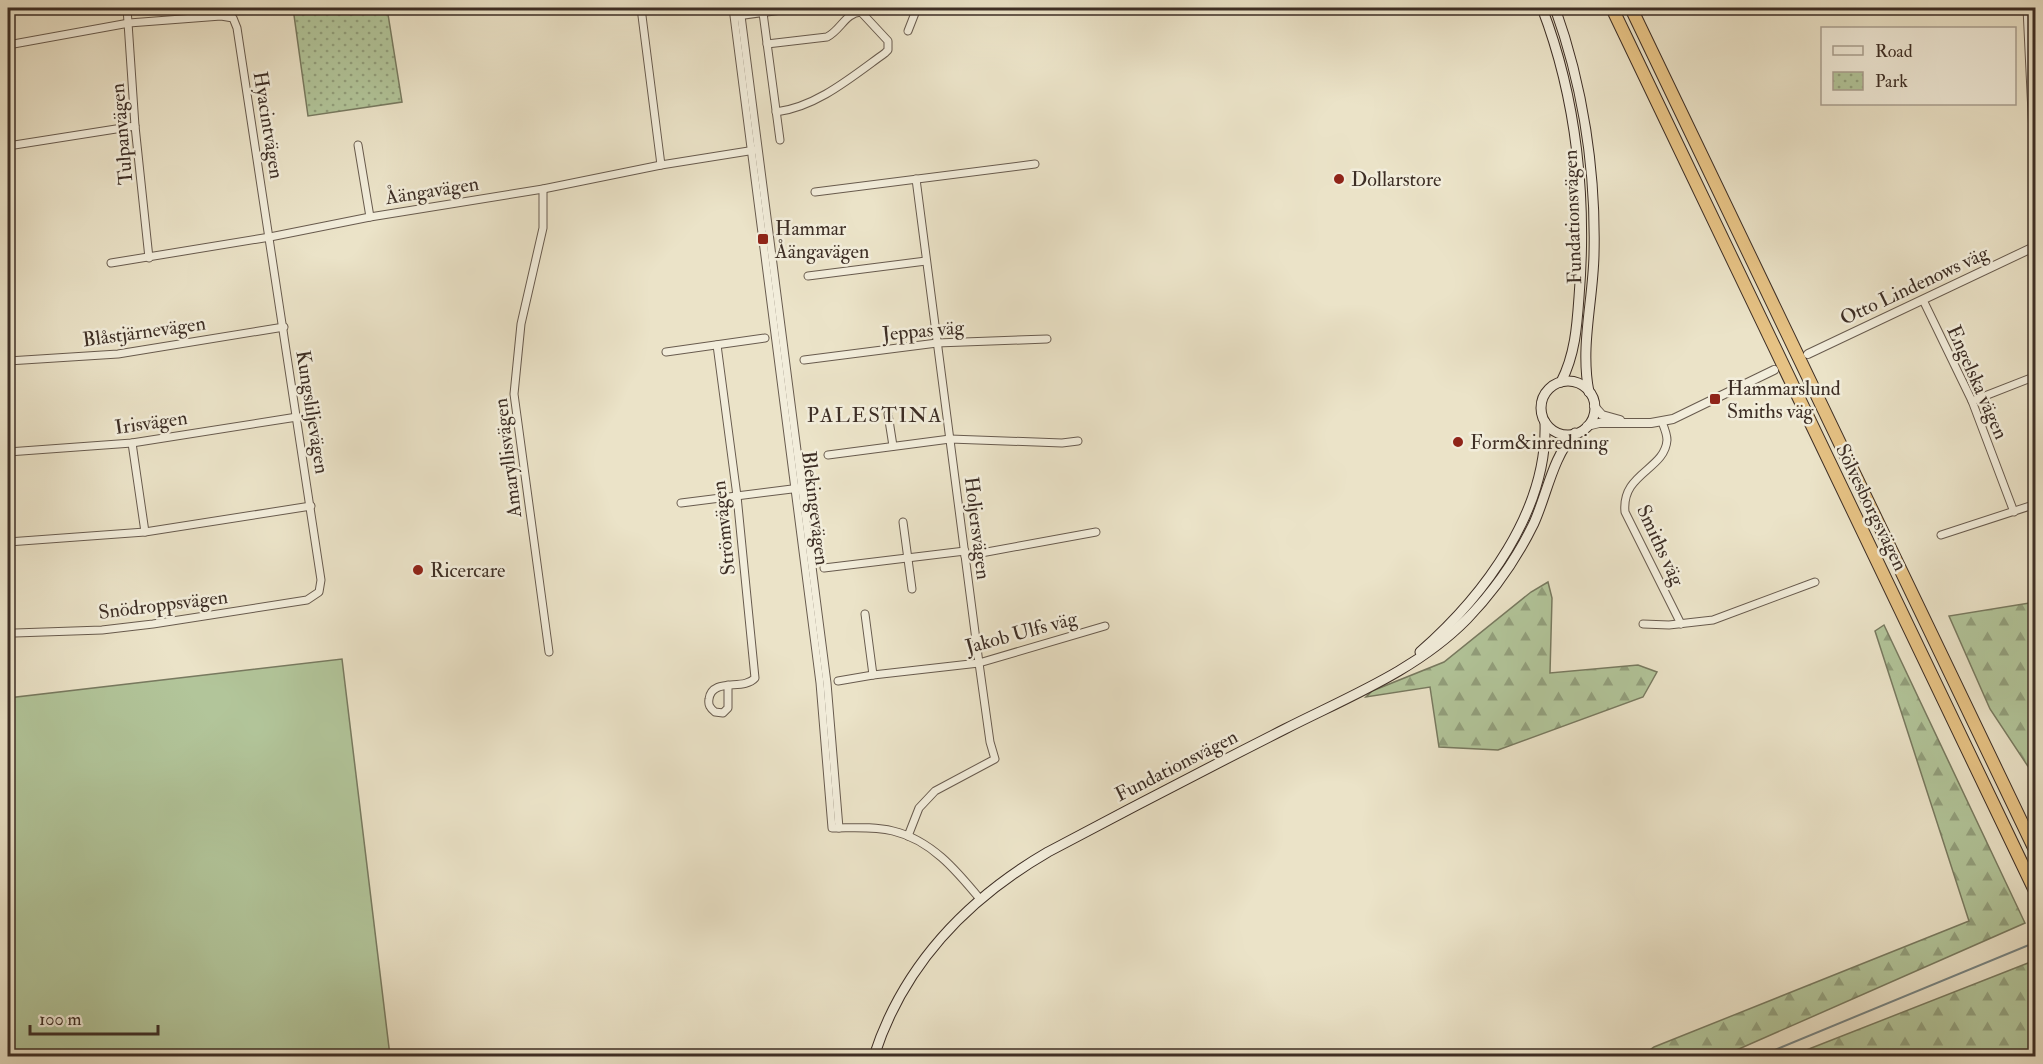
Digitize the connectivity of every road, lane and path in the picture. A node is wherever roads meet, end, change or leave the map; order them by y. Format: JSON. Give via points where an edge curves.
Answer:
{"nodes":[{"id":1,"x":128,"y":8,"type":"edge"},
{"id":2,"x":640,"y":8,"type":"edge"},
{"id":3,"x":733,"y":8,"type":"edge"},
{"id":4,"x":796,"y":8,"type":"edge"},
{"id":5,"x":917,"y":8,"type":"edge"},
{"id":6,"x":1542,"y":8,"type":"edge"},
{"id":7,"x":1555,"y":8,"type":"edge"},
{"id":8,"x":1612,"y":8,"type":"edge"},
{"id":9,"x":1631,"y":8,"type":"edge"},
{"id":10,"x":2027,"y":8,"type":"edge"},
{"id":11,"x":738,"y":13,"type":"edge"},
{"id":12,"x":763,"y":13,"type":"junction"},
{"id":13,"x":129,"y":22,"type":"junction"},
{"id":14,"x":908,"y":31,"type":"dead end"},
{"id":15,"x":767,"y":44,"type":"junction"},
{"id":16,"x":8,"y":45,"type":"edge"},
{"id":17,"x":2032,"y":65,"type":"edge"},
{"id":18,"x":776,"y":112,"type":"junction"},
{"id":19,"x":135,"y":126,"type":"junction"},
{"id":20,"x":780,"y":140,"type":"dead end"},
{"id":21,"x":358,"y":145,"type":"dead end"},
{"id":22,"x":8,"y":146,"type":"edge"},
{"id":23,"x":754,"y":150,"type":"junction"},
{"id":24,"x":1035,"y":164,"type":"dead end"},
{"id":25,"x":661,"y":165,"type":"junction"},
{"id":26,"x":916,"y":179,"type":"junction"},
{"id":27,"x":543,"y":189,"type":"junction"},
{"id":28,"x":815,"y":192,"type":"dead end"},
{"id":29,"x":2036,"y":197,"type":"edge"},
{"id":30,"x":370,"y":217,"type":"junction"},
{"id":31,"x":270,"y":237,"type":"junction"},
{"id":32,"x":2036,"y":246,"type":"edge"},
{"id":33,"x":149,"y":258,"type":"junction"},
{"id":34,"x":926,"y":261,"type":"junction"},
{"id":35,"x":111,"y":263,"type":"dead end"},
{"id":36,"x":808,"y":276,"type":"dead end"},
{"id":37,"x":1923,"y":300,"type":"junction"},
{"id":38,"x":284,"y":327,"type":"junction"},
{"id":39,"x":765,"y":338,"type":"dead end"},
{"id":40,"x":1047,"y":339,"type":"dead end"},
{"id":41,"x":937,"y":343,"type":"junction"},
{"id":42,"x":717,"y":345,"type":"junction"},
{"id":43,"x":666,"y":352,"type":"dead end"},
{"id":44,"x":1808,"y":354,"type":"dead end"},
{"id":45,"x":804,"y":360,"type":"dead end"},
{"id":46,"x":8,"y":361,"type":"edge"},
{"id":47,"x":1774,"y":370,"type":"dead end"},
{"id":48,"x":2036,"y":376,"type":"edge"},
{"id":49,"x":1561,"y":382,"type":"junction"},
{"id":50,"x":1589,"y":392,"type":"junction"},
{"id":51,"x":1972,"y":401,"type":"junction"},
{"id":52,"x":1594,"y":406,"type":"junction"},
{"id":53,"x":888,"y":414,"type":"dead end"},
{"id":54,"x":297,"y":417,"type":"junction"},
{"id":55,"x":1545,"y":422,"type":"junction"},
{"id":56,"x":1629,"y":422,"type":"junction"},
{"id":57,"x":1662,"y":422,"type":"junction"},
{"id":58,"x":1587,"y":426,"type":"junction"},
{"id":59,"x":1575,"y":433,"type":"junction"},
{"id":60,"x":950,"y":439,"type":"junction"},
{"id":61,"x":1078,"y":441,"type":"dead end"},
{"id":62,"x":132,"y":443,"type":"junction"},
{"id":63,"x":893,"y":446,"type":"junction"},
{"id":64,"x":8,"y":452,"type":"edge"},
{"id":65,"x":828,"y":455,"type":"dead end"},
{"id":66,"x":799,"y":488,"type":"junction"},
{"id":67,"x":737,"y":496,"type":"junction"},
{"id":68,"x":681,"y":503,"type":"dead end"},
{"id":69,"x":2036,"y":504,"type":"edge"},
{"id":70,"x":311,"y":506,"type":"junction"},
{"id":71,"x":2014,"y":512,"type":"junction"},
{"id":72,"x":903,"y":522,"type":"dead end"},
{"id":73,"x":145,"y":532,"type":"junction"},
{"id":74,"x":1096,"y":532,"type":"dead end"},
{"id":75,"x":1941,"y":535,"type":"dead end"},
{"id":76,"x":8,"y":542,"type":"edge"},
{"id":77,"x":965,"y":553,"type":"junction"},
{"id":78,"x":908,"y":557,"type":"junction"},
{"id":79,"x":824,"y":568,"type":"dead end"},
{"id":80,"x":1815,"y":582,"type":"dead end"},
{"id":81,"x":912,"y":589,"type":"dead end"},
{"id":82,"x":319,"y":592,"type":"joint"},
{"id":83,"x":865,"y":614,"type":"dead end"},
{"id":84,"x":1643,"y":624,"type":"dead end"},
{"id":85,"x":1681,"y":624,"type":"junction"},
{"id":86,"x":1105,"y":626,"type":"dead end"},
{"id":87,"x":8,"y":630,"type":"edge"},
{"id":88,"x":549,"y":652,"type":"dead end"},
{"id":89,"x":979,"y":663,"type":"junction"},
{"id":90,"x":1394,"y":673,"type":"junction"},
{"id":91,"x":873,"y":675,"type":"junction"},
{"id":92,"x":838,"y":681,"type":"dead end"},
{"id":93,"x":728,"y":686,"type":"dead end"},
{"id":94,"x":908,"y":836,"type":"junction"},
{"id":95,"x":2036,"y":852,"type":"edge"},
{"id":96,"x":2036,"y":893,"type":"edge"},
{"id":97,"x":980,"y":899,"type":"junction"},
{"id":98,"x":874,"y":1056,"type":"edge"}],
"edges":[{"from":1,"to":13,"type":"street","name":"Tulpanvägen"},
{"from":2,"to":25,"type":"street"},
{"from":3,"to":11,"type":"street","name":"Blekingevägen"},
{"from":4,"to":12,"type":"street"},
{"from":5,"to":14,"type":"street"},
{"from":6,"to":49,"type":"main road","name":"Fundationsvägen","via":[[1570,111],[1580,195],[1578,314],[1571,360]]},
{"from":7,"to":50,"type":"main road","name":"Fundationsvägen","via":[[1575,77],[1592,183],[1594,255],[1585,352]]},
{"from":8,"to":96,"type":"highway","name":"Sölvesborgsvägen"},
{"from":9,"to":95,"type":"highway","name":"Sölvesborgsvägen"},
{"from":10,"to":17,"type":"street"},
{"from":11,"to":12,"type":"street"},
{"from":11,"to":23,"type":"street","name":"Blekingevägen"},
{"from":12,"to":15,"type":"street"},
{"from":13,"to":16,"type":"street"},
{"from":13,"to":19,"type":"street","name":"Tulpanvägen"},
{"from":13,"to":31,"type":"street","name":"Hyacintvägen","via":[[233,18]]},
{"from":15,"to":18,"type":"street"},
{"from":15,"to":18,"type":"street","via":[[827,37],[849,16],[861,12],[888,41],[885,54],[836,88],[788,111]]},
{"from":17,"to":29,"type":"street"},
{"from":18,"to":20,"type":"street"},
{"from":19,"to":22,"type":"street"},
{"from":19,"to":33,"type":"street","name":"Tulpanvägen"},
{"from":21,"to":30,"type":"street"},
{"from":23,"to":25,"type":"street","name":"Åängavägen"},
{"from":23,"to":66,"type":"street","name":"Blekingevägen"},
{"from":24,"to":26,"type":"street"},
{"from":25,"to":27,"type":"street","name":"Åängavägen"},
{"from":26,"to":28,"type":"street"},
{"from":26,"to":34,"type":"street","name":"Holjersvägen"},
{"from":27,"to":30,"type":"street","name":"Åängavägen"},
{"from":27,"to":88,"type":"street","name":"Amaryllisvägen","via":[[543,228],[521,324],[514,394]]},
{"from":30,"to":31,"type":"street","name":"Åängavägen"},
{"from":31,"to":33,"type":"street","name":"Åängavägen"},
{"from":31,"to":38,"type":"street","name":"Kungsliljevägen"},
{"from":32,"to":37,"type":"street","name":"Otto Lindenows väg"},
{"from":33,"to":35,"type":"street","name":"Åängavägen"},
{"from":34,"to":36,"type":"street"},
{"from":34,"to":41,"type":"street","name":"Holjersvägen"},
{"from":37,"to":44,"type":"street","name":"Otto Lindenows väg"},
{"from":37,"to":51,"type":"street","name":"Engelska vägen"},
{"from":38,"to":46,"type":"street","name":"Blåstjärnevägen","via":[[118,354]]},
{"from":38,"to":54,"type":"street","name":"Kungsliljevägen"},
{"from":39,"to":42,"type":"street"},
{"from":40,"to":41,"type":"street","name":"Jeppas väg"},
{"from":41,"to":45,"type":"street","name":"Jeppas väg"},
{"from":41,"to":60,"type":"street","name":"Holjersvägen"},
{"from":42,"to":43,"type":"street"},
{"from":42,"to":67,"type":"street","name":"Strömvägen"},
{"from":47,"to":57,"type":"street"},
{"from":48,"to":51,"type":"street"},
{"from":49,"to":50,"type":"main road","via":[[1574,382]]},
{"from":49,"to":55,"type":"main road","via":[[1543,397],[1541,412]]},
{"from":50,"to":52,"type":"main road"},
{"from":51,"to":71,"type":"street","name":"Engelska vägen"},
{"from":52,"to":56,"type":"street","via":[[1602,414]]},
{"from":52,"to":58,"type":"main road"},
{"from":53,"to":63,"type":"street"},
{"from":54,"to":62,"type":"street","name":"Irisvägen"},
{"from":54,"to":70,"type":"street","name":"Kungsliljevägen"},
{"from":55,"to":59,"type":"main road","via":[[1561,433]]},
{"from":55,"to":90,"type":"main road","name":"Fundationsvägen","via":[[1546,447],[1536,486],[1496,568],[1434,640]]},
{"from":56,"to":57,"type":"street"},
{"from":56,"to":58,"type":"street"},
{"from":57,"to":85,"type":"street","name":"Smiths väg","via":[[1666,447],[1628,489],[1624,512]]},
{"from":58,"to":59,"type":"main road"},
{"from":59,"to":90,"type":"main road","name":"Fundationsvägen","via":[[1562,451],[1530,530],[1496,585],[1445,640]]},
{"from":60,"to":61,"type":"street"},
{"from":60,"to":63,"type":"street"},
{"from":60,"to":77,"type":"street","name":"Holjersvägen"},
{"from":62,"to":64,"type":"street","name":"Irisvägen"},
{"from":62,"to":73,"type":"street"},
{"from":63,"to":65,"type":"street"},
{"from":66,"to":67,"type":"street"},
{"from":66,"to":94,"type":"street","name":"Blekingevägen","via":[[826,682],[836,828],[880,829]]},
{"from":67,"to":68,"type":"street"},
{"from":67,"to":93,"type":"street","name":"Strömvägen","via":[[755,678]]},
{"from":69,"to":71,"type":"street"},
{"from":70,"to":73,"type":"street"},
{"from":70,"to":82,"type":"street","name":"Kungsliljevägen","via":[[321,580]]},
{"from":71,"to":75,"type":"street"},
{"from":72,"to":78,"type":"street"},
{"from":73,"to":76,"type":"street"},
{"from":74,"to":77,"type":"street"},
{"from":77,"to":78,"type":"street"},
{"from":77,"to":89,"type":"street","name":"Holjersvägen"},
{"from":78,"to":79,"type":"street"},
{"from":78,"to":81,"type":"street"},
{"from":80,"to":85,"type":"street","via":[[1713,620]]},
{"from":82,"to":87,"type":"street","name":"Snödroppsvägen","via":[[307,600],[153,624],[102,630]]},
{"from":83,"to":91,"type":"street"},
{"from":84,"to":85,"type":"street"},
{"from":86,"to":89,"type":"street","name":"Jakob Ulfs väg"},
{"from":89,"to":91,"type":"street","name":"Jakob Ulfs väg"},
{"from":89,"to":94,"type":"street","name":"Holjersvägen","via":[[995,759],[935,791],[919,808]]},
{"from":90,"to":97,"type":"main road","name":"Fundationsvägen","via":[[1048,852]]},
{"from":91,"to":92,"type":"street","name":"Jakob Ulfs väg"},
{"from":94,"to":97,"type":"street","name":"Blekingevägen","via":[[953,867]]},
{"from":97,"to":98,"type":"main road","via":[[941,937],[915,971],[894,1007]]}]}
